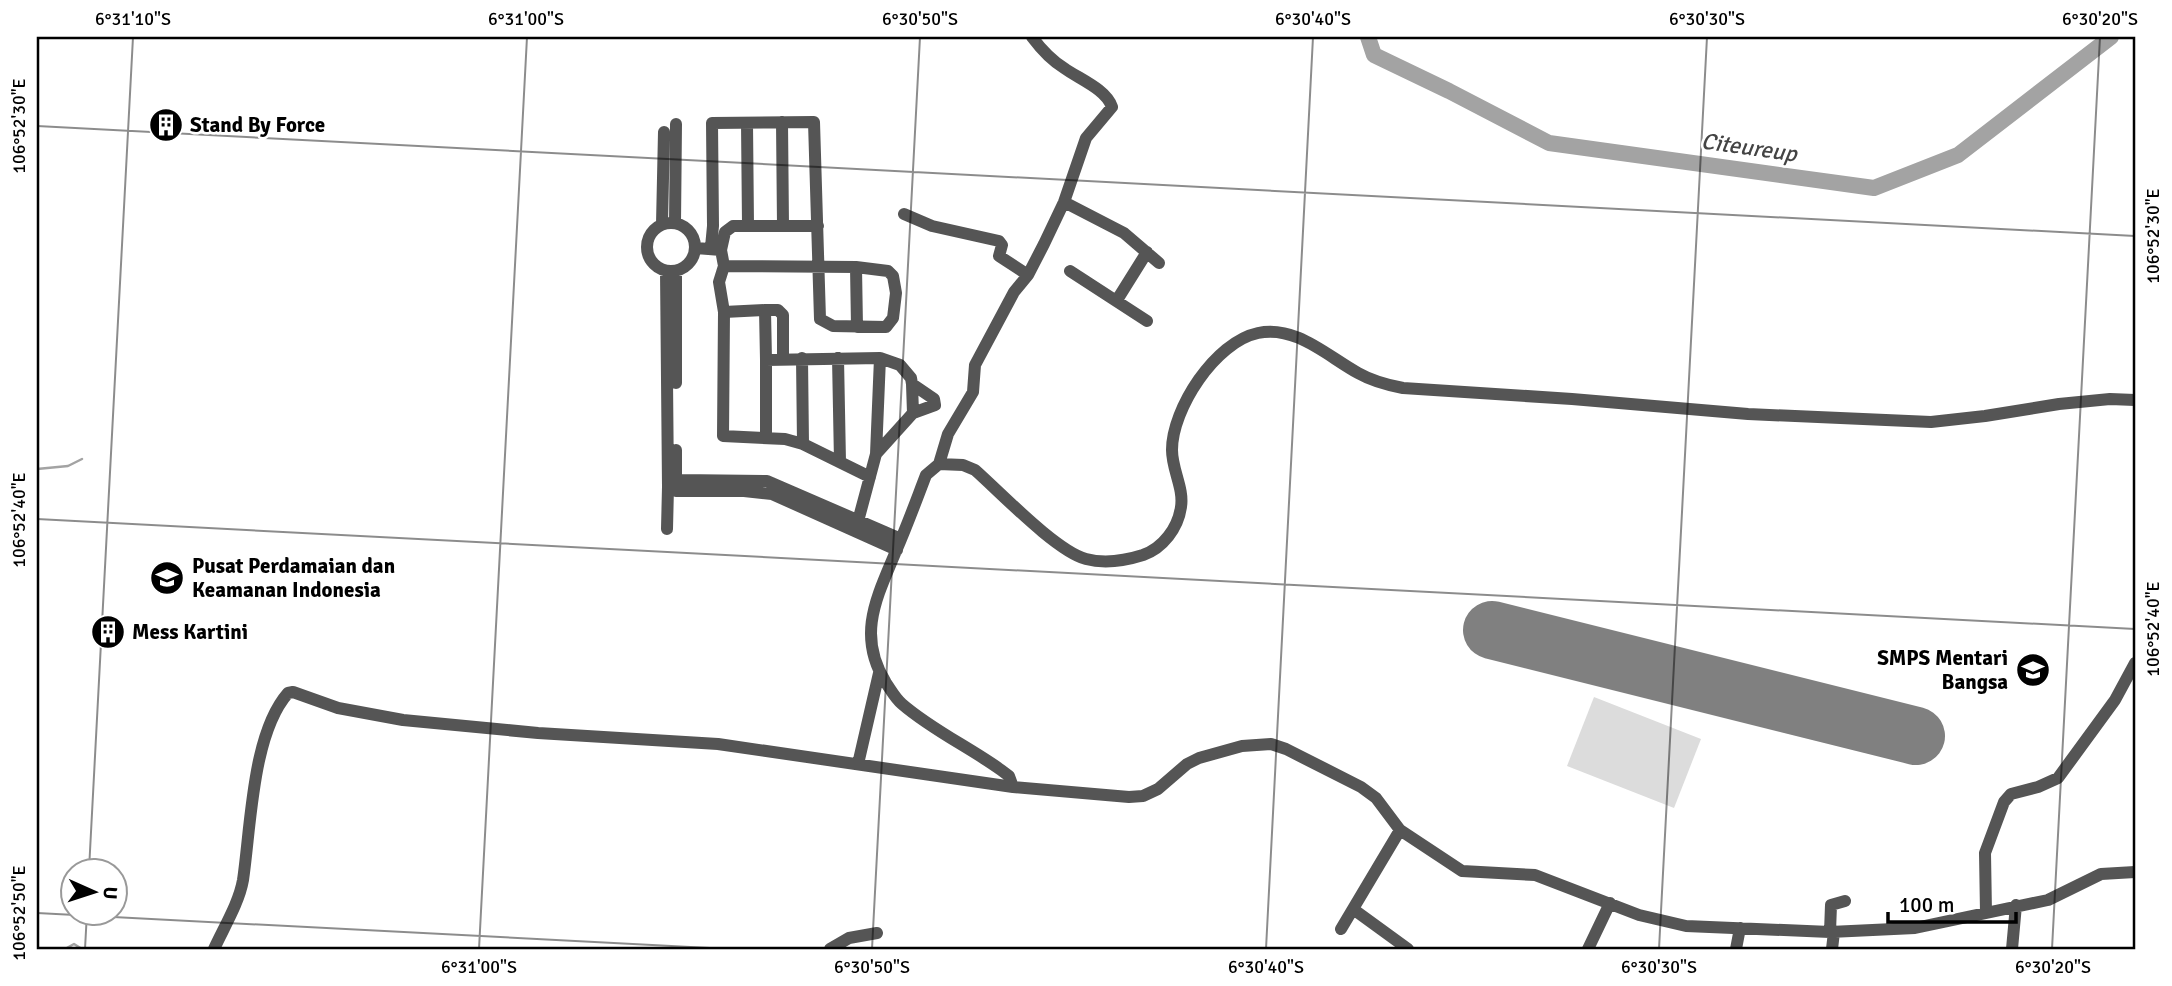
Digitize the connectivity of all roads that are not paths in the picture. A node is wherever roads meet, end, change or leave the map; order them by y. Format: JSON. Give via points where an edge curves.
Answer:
{"nodes":[{"id":1,"x":1032,"y":37,"type":"edge"},
{"id":2,"x":782,"y":122,"type":"junction"},
{"id":3,"x":747,"y":123,"type":"junction"},
{"id":4,"x":676,"y":124,"type":"dead end"},
{"id":5,"x":664,"y":132,"type":"dead end"},
{"id":6,"x":1064,"y":202,"type":"junction"},
{"id":7,"x":904,"y":214,"type":"dead end"},
{"id":8,"x":669,"y":223,"type":"junction"},
{"id":9,"x":748,"y":225,"type":"junction"},
{"id":10,"x":783,"y":226,"type":"junction"},
{"id":11,"x":818,"y":226,"type":"junction"},
{"id":12,"x":696,"y":248,"type":"junction"},
{"id":13,"x":716,"y":249,"type":"junction"},
{"id":14,"x":1147,"y":252,"type":"junction"},
{"id":15,"x":1159,"y":263,"type":"dead end"},
{"id":16,"x":724,"y":266,"type":"junction"},
{"id":17,"x":856,"y":267,"type":"junction"},
{"id":18,"x":817,"y":268,"type":"junction"},
{"id":19,"x":671,"y":271,"type":"junction"},
{"id":20,"x":1070,"y":271,"type":"dead end"},
{"id":21,"x":1027,"y":275,"type":"junction"},
{"id":22,"x":1117,"y":300,"type":"junction"},
{"id":23,"x":765,"y":310,"type":"junction"},
{"id":24,"x":724,"y":312,"type":"junction"},
{"id":25,"x":1147,"y":321,"type":"dead end"},
{"id":26,"x":857,"y":327,"type":"junction"},
{"id":27,"x":802,"y":358,"type":"junction"},
{"id":28,"x":838,"y":358,"type":"junction"},
{"id":29,"x":880,"y":358,"type":"junction"},
{"id":30,"x":783,"y":359,"type":"junction"},
{"id":31,"x":766,"y":360,"type":"junction"},
{"id":32,"x":912,"y":384,"type":"junction"},
{"id":33,"x":2135,"y":400,"type":"edge"},
{"id":34,"x":913,"y":413,"type":"junction"},
{"id":35,"x":766,"y":436,"type":"junction"},
{"id":36,"x":803,"y":444,"type":"junction"},
{"id":37,"x":876,"y":454,"type":"junction"},
{"id":38,"x":840,"y":462,"type":"junction"},
{"id":39,"x":939,"y":464,"type":"junction"},
{"id":40,"x":870,"y":477,"type":"junction"},
{"id":41,"x":668,"y":487,"type":"junction"},
{"id":42,"x":857,"y":526,"type":"junction"},
{"id":43,"x":667,"y":529,"type":"dead end"},
{"id":44,"x":899,"y":544,"type":"junction"},
{"id":45,"x":2135,"y":663,"type":"edge"},
{"id":46,"x":879,"y":673,"type":"junction"},
{"id":47,"x":858,"y":764,"type":"junction"},
{"id":48,"x":1013,"y":787,"type":"junction"},
{"id":49,"x":1400,"y":830,"type":"junction"},
{"id":50,"x":2135,"y":872,"type":"edge"},
{"id":51,"x":1845,"y":901,"type":"dead end"},
{"id":52,"x":1610,"y":903,"type":"junction"},
{"id":53,"x":2017,"y":905,"type":"junction"},
{"id":54,"x":1353,"y":909,"type":"junction"},
{"id":55,"x":1986,"y":913,"type":"junction"},
{"id":56,"x":1740,"y":928,"type":"junction"},
{"id":57,"x":1340,"y":929,"type":"dead end"},
{"id":58,"x":1832,"y":932,"type":"junction"},
{"id":59,"x":877,"y":933,"type":"dead end"},
{"id":60,"x":214,"y":949,"type":"edge"},
{"id":61,"x":830,"y":949,"type":"edge"},
{"id":62,"x":1408,"y":949,"type":"edge"},
{"id":63,"x":1588,"y":949,"type":"edge"},
{"id":64,"x":1736,"y":949,"type":"edge"},
{"id":65,"x":1832,"y":949,"type":"edge"},
{"id":66,"x":2012,"y":949,"type":"edge"}],
"edges":[{"from":1,"to":6,"type":"street","via":[[1045,53],[1111,104],[1086,138]]},
{"from":2,"to":3,"type":"street"},
{"from":2,"to":10,"type":"street"},
{"from":2,"to":11,"type":"street","via":[[815,124]]},
{"from":3,"to":9,"type":"street"},
{"from":3,"to":13,"type":"street","via":[[712,122]]},
{"from":4,"to":8,"type":"street"},
{"from":5,"to":8,"type":"street"},
{"from":6,"to":14,"type":"street","via":[[1124,233]]},
{"from":6,"to":21,"type":"street"},
{"from":7,"to":21,"type":"street","via":[[932,226],[999,241],[999,256]]},
{"from":8,"to":12,"type":"street","via":[[690,231]]},
{"from":8,"to":19,"type":"street","via":[[649,238],[647,251],[653,262]]},
{"from":9,"to":10,"type":"street"},
{"from":9,"to":13,"type":"street","via":[[728,228]]},
{"from":10,"to":11,"type":"street"},
{"from":11,"to":18,"type":"street"},
{"from":12,"to":13,"type":"street"},
{"from":12,"to":19,"type":"street","via":[[690,263]]},
{"from":13,"to":16,"type":"street"},
{"from":14,"to":15,"type":"street"},
{"from":14,"to":22,"type":"street"},
{"from":16,"to":18,"type":"street"},
{"from":16,"to":24,"type":"street","via":[[719,282]]},
{"from":17,"to":18,"type":"street"},
{"from":17,"to":26,"type":"street"},
{"from":17,"to":26,"type":"street","via":[[888,271],[896,293],[889,325]]},
{"from":18,"to":26,"type":"street","via":[[820,319],[828,325]]},
{"from":19,"to":41,"type":"street"},
{"from":19,"to":42,"type":"street","via":[[679,480],[767,481]]},
{"from":20,"to":22,"type":"street"},
{"from":21,"to":39,"type":"street","via":[[975,365],[973,392],[948,434]]},
{"from":22,"to":25,"type":"street"},
{"from":23,"to":24,"type":"street"},
{"from":23,"to":30,"type":"street","via":[[783,315]]},
{"from":23,"to":31,"type":"street"},
{"from":24,"to":35,"type":"street","via":[[722,433],[725,438]]},
{"from":27,"to":28,"type":"street"},
{"from":27,"to":30,"type":"street"},
{"from":27,"to":36,"type":"street"},
{"from":28,"to":29,"type":"street"},
{"from":28,"to":38,"type":"street"},
{"from":29,"to":32,"type":"street","via":[[900,365]]},
{"from":29,"to":37,"type":"street"},
{"from":30,"to":31,"type":"street"},
{"from":31,"to":35,"type":"street"},
{"from":32,"to":34,"type":"street"},
{"from":32,"to":34,"type":"street","via":[[935,402]]},
{"from":33,"to":39,"type":"street","via":[[2072,402],[1931,422],[1437,392],[1381,383],[1295,336],[1262,332],[1216,358],[1177,417],[1172,465],[1182,505],[1171,532],[1148,553],[1109,562],[1078,556],[975,470]]},
{"from":34,"to":37,"type":"street"},
{"from":35,"to":36,"type":"street"},
{"from":36,"to":38,"type":"street"},
{"from":37,"to":40,"type":"street"},
{"from":38,"to":40,"type":"street"},
{"from":39,"to":44,"type":"street","via":[[926,475]]},
{"from":40,"to":42,"type":"street"},
{"from":41,"to":42,"type":"street","via":[[772,494]]},
{"from":41,"to":43,"type":"street"},
{"from":42,"to":44,"type":"street"},
{"from":44,"to":46,"type":"street","via":[[871,620],[869,634]]},
{"from":45,"to":55,"type":"street","via":[[2115,700],[2058,778],[2011,794],[2004,802],[1985,853]]},
{"from":46,"to":47,"type":"street"},
{"from":46,"to":48,"type":"street","via":[[900,703],[1001,770]]},
{"from":47,"to":48,"type":"street"},
{"from":47,"to":60,"type":"street","via":[[718,744],[403,720],[288,693],[276,709],[261,753],[243,880]]},
{"from":48,"to":49,"type":"street","via":[[1137,797],[1158,789],[1199,758],[1266,743],[1361,787],[1376,798]]},
{"from":49,"to":52,"type":"street","via":[[1462,871],[1528,874]]},
{"from":49,"to":54,"type":"street"},
{"from":50,"to":53,"type":"street","via":[[2101,874],[2048,900]]},
{"from":51,"to":58,"type":"street","via":[[1831,905]]},
{"from":52,"to":56,"type":"street","via":[[1686,926]]},
{"from":52,"to":63,"type":"street"},
{"from":53,"to":55,"type":"street"},
{"from":53,"to":66,"type":"street"},
{"from":54,"to":57,"type":"street"},
{"from":54,"to":62,"type":"street"},
{"from":55,"to":58,"type":"street","via":[[1915,929]]},
{"from":56,"to":58,"type":"street"},
{"from":56,"to":64,"type":"street"},
{"from":58,"to":65,"type":"street"},
{"from":59,"to":61,"type":"street","via":[[849,938]]}]}
